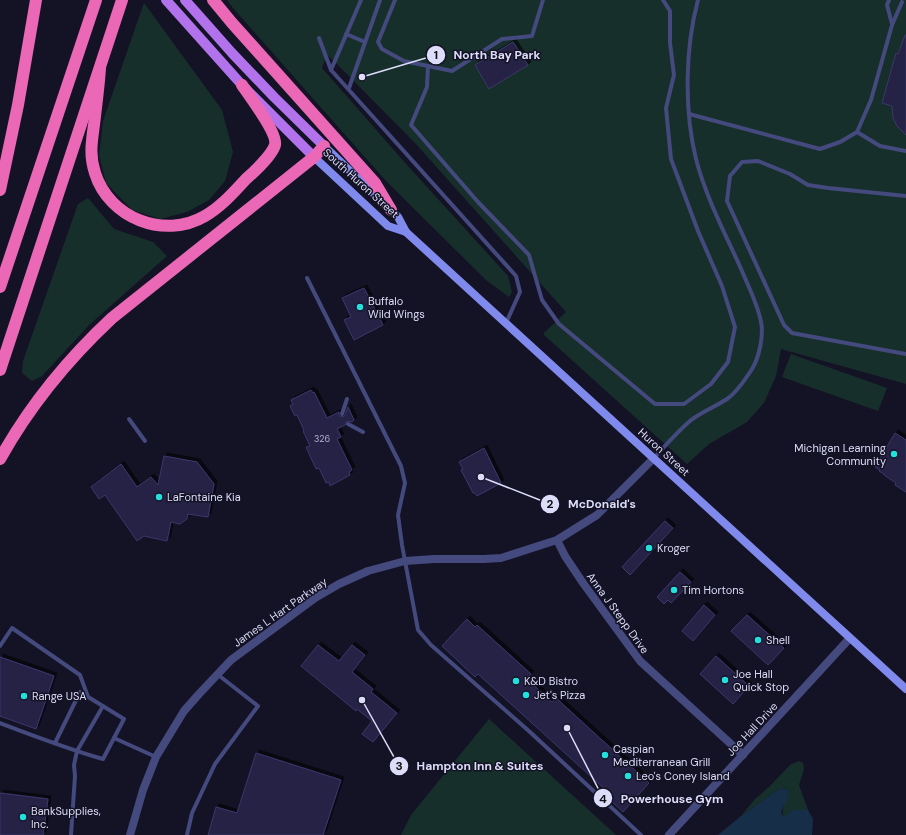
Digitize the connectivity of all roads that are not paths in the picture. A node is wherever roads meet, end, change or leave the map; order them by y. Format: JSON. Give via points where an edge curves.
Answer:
{"nodes":[{"id":1,"x":36,"y":0,"type":"edge"},
{"id":2,"x":96,"y":0,"type":"edge"},
{"id":3,"x":122,"y":0,"type":"edge"},
{"id":4,"x":166,"y":0,"type":"edge"},
{"id":5,"x":185,"y":0,"type":"edge"},
{"id":6,"x":213,"y":0,"type":"edge"},
{"id":7,"x":361,"y":0,"type":"edge"},
{"id":8,"x":380,"y":0,"type":"edge"},
{"id":9,"x":395,"y":0,"type":"edge"},
{"id":10,"x":543,"y":0,"type":"edge"},
{"id":11,"x":663,"y":0,"type":"edge"},
{"id":12,"x":698,"y":0,"type":"edge"},
{"id":13,"x":889,"y":0,"type":"edge"},
{"id":14,"x":902,"y":2,"type":"dead end"},
{"id":15,"x":892,"y":25,"type":"junction"},
{"id":16,"x":346,"y":34,"type":"junction"},
{"id":17,"x":319,"y":38,"type":"dead end"},
{"id":18,"x":365,"y":42,"type":"junction"},
{"id":19,"x":428,"y":66,"type":"junction"},
{"id":20,"x":100,"y":68,"type":"junction"},
{"id":21,"x":331,"y":70,"type":"junction"},
{"id":22,"x":242,"y":85,"type":"junction"},
{"id":23,"x":349,"y":88,"type":"junction"},
{"id":24,"x":690,"y":114,"type":"junction"},
{"id":25,"x":857,"y":132,"type":"junction"},
{"id":26,"x":324,"y":146,"type":"junction"},
{"id":27,"x":906,"y":151,"type":"edge"},
{"id":28,"x":314,"y":157,"type":"junction"},
{"id":29,"x":0,"y":190,"type":"edge"},
{"id":30,"x":906,"y":196,"type":"edge"},
{"id":31,"x":391,"y":210,"type":"junction"},
{"id":32,"x":406,"y":232,"type":"junction"},
{"id":33,"x":307,"y":278,"type":"dead end"},
{"id":34,"x":0,"y":286,"type":"edge"},
{"id":35,"x":506,"y":324,"type":"junction"},
{"id":36,"x":906,"y":354,"type":"edge"},
{"id":37,"x":0,"y":370,"type":"edge"},
{"id":38,"x":347,"y":400,"type":"dead end"},
{"id":39,"x":342,"y":414,"type":"dead end"},
{"id":40,"x":129,"y":419,"type":"dead end"},
{"id":41,"x":348,"y":424,"type":"dead end"},
{"id":42,"x":363,"y":432,"type":"dead end"},
{"id":43,"x":145,"y":441,"type":"dead end"},
{"id":44,"x":654,"y":458,"type":"junction"},
{"id":45,"x":0,"y":459,"type":"edge"},
{"id":46,"x":557,"y":540,"type":"junction"},
{"id":47,"x":405,"y":561,"type":"junction"},
{"id":48,"x":850,"y":638,"type":"junction"},
{"id":49,"x":0,"y":646,"type":"edge"},
{"id":50,"x":217,"y":674,"type":"junction"},
{"id":51,"x":906,"y":689,"type":"edge"},
{"id":52,"x":88,"y":697,"type":"junction"},
{"id":53,"x":103,"y":706,"type":"junction"},
{"id":54,"x":0,"y":723,"type":"edge"},
{"id":55,"x":114,"y":738,"type":"junction"},
{"id":56,"x":54,"y":743,"type":"junction"},
{"id":57,"x":77,"y":752,"type":"junction"},
{"id":58,"x":743,"y":755,"type":"junction"},
{"id":59,"x":156,"y":757,"type":"junction"},
{"id":60,"x":71,"y":835,"type":"edge"},
{"id":61,"x":130,"y":835,"type":"edge"},
{"id":62,"x":187,"y":835,"type":"edge"},
{"id":63,"x":641,"y":835,"type":"edge"},
{"id":64,"x":669,"y":835,"type":"edge"}],
"edges":[{"from":1,"to":29,"type":"highway"},
{"from":2,"to":34,"type":"highway"},
{"from":3,"to":20,"type":"highway"},
{"from":4,"to":22,"type":"main road","name":"South Huron Street"},
{"from":5,"to":26,"type":"main road","name":"South Huron Street","via":[[269,92]]},
{"from":6,"to":31,"type":"highway","via":[[375,183]]},
{"from":7,"to":16,"type":"lane"},
{"from":8,"to":18,"type":"lane"},
{"from":9,"to":19,"type":"lane","via":[[378,42],[389,54]]},
{"from":10,"to":19,"type":"lane","via":[[532,36],[502,39],[452,71]]},
{"from":11,"to":19,"type":"lane","via":[[670,11],[674,75],[666,108],[671,159],[722,286],[735,327],[728,362],[711,384],[684,404],[655,404],[559,324],[542,300],[529,255],[478,202],[411,125],[427,87]]},
{"from":12,"to":24,"type":"lane","via":[[689,49]]},
{"from":13,"to":15,"type":"lane"},
{"from":14,"to":15,"type":"lane"},
{"from":15,"to":25,"type":"lane","via":[[871,100]]},
{"from":16,"to":18,"type":"lane"},
{"from":16,"to":21,"type":"lane"},
{"from":17,"to":21,"type":"lane"},
{"from":18,"to":23,"type":"lane"},
{"from":20,"to":22,"type":"highway","via":[[90,145],[95,173],[108,198],[123,212],[152,225],[187,224],[205,216],[266,160],[275,146],[274,134]]},
{"from":20,"to":37,"type":"highway"},
{"from":21,"to":23,"type":"lane"},
{"from":22,"to":28,"type":"main road","name":"South Huron Street"},
{"from":23,"to":35,"type":"lane","via":[[516,276],[520,292]]},
{"from":24,"to":25,"type":"lane","via":[[820,149]]},
{"from":24,"to":44,"type":"lane","via":[[696,160],[707,193],[754,297],[762,323],[760,343],[753,368],[736,392],[691,421]]},
{"from":25,"to":27,"type":"lane","via":[[880,146]]},
{"from":26,"to":28,"type":"highway"},
{"from":26,"to":31,"type":"main road","name":"South Huron Street"},
{"from":28,"to":32,"type":"main road","name":"South Huron Street","via":[[388,226]]},
{"from":28,"to":45,"type":"highway","via":[[89,340],[45,389]]},
{"from":30,"to":36,"type":"lane","via":[[808,185],[790,174],[758,161],[742,162],[730,176],[727,201],[784,324],[792,333]]},
{"from":31,"to":32,"type":"main road","name":"South Huron Street"},
{"from":32,"to":35,"type":"main road","name":"Huron Street"},
{"from":33,"to":47,"type":"lane","via":[[401,466],[405,483],[398,515]]},
{"from":35,"to":44,"type":"main road","name":"Huron Street"},
{"from":38,"to":39,"type":"lane"},
{"from":40,"to":43,"type":"lane"},
{"from":41,"to":42,"type":"lane"},
{"from":44,"to":46,"type":"street","name":"James L Hart Parkway","via":[[597,515]]},
{"from":44,"to":48,"type":"main road","name":"Huron Street"},
{"from":46,"to":47,"type":"street","name":"James L Hart Parkway","via":[[501,558]]},
{"from":46,"to":58,"type":"street","name":"Anna J Stepp Drive","via":[[583,584],[640,661]]},
{"from":47,"to":50,"type":"street","name":"James L Hart Parkway","via":[[368,571],[321,594],[231,660]]},
{"from":47,"to":63,"type":"lane","via":[[418,630],[430,645],[530,732]]},
{"from":48,"to":51,"type":"main road","name":"Huron Street"},
{"from":48,"to":58,"type":"street","name":"Joe Hall Drive"},
{"from":49,"to":52,"type":"lane","via":[[12,628],[80,675]]},
{"from":50,"to":59,"type":"street","name":"James L Hart Parkway","via":[[184,711]]},
{"from":50,"to":62,"type":"lane","via":[[258,706],[215,764],[192,814]]},
{"from":52,"to":53,"type":"lane"},
{"from":52,"to":56,"type":"lane","via":[[80,692]]},
{"from":53,"to":55,"type":"lane","via":[[124,719]]},
{"from":53,"to":57,"type":"lane"},
{"from":54,"to":56,"type":"lane"},
{"from":55,"to":57,"type":"lane","via":[[103,759]]},
{"from":55,"to":59,"type":"lane"},
{"from":56,"to":57,"type":"lane"},
{"from":57,"to":60,"type":"lane","via":[[74,765]]},
{"from":58,"to":64,"type":"street","name":"Joe Hall Drive"},
{"from":59,"to":61,"type":"street","name":"James L Hart Parkway"}]}
